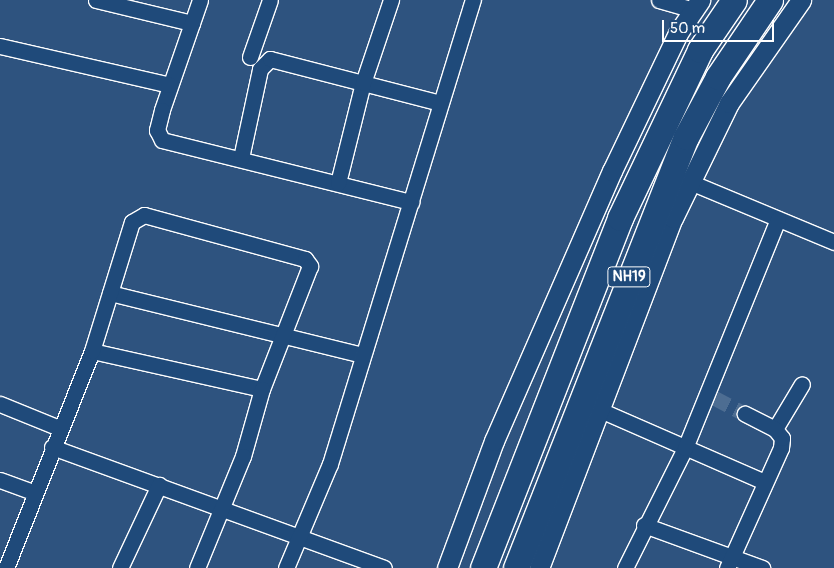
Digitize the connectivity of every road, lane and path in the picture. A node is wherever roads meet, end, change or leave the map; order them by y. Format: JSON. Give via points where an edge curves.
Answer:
{"nodes":[{"id":1,"x":96,"y":0,"type":"edge"},
{"id":2,"x":200,"y":0,"type":"edge"},
{"id":3,"x":270,"y":0,"type":"edge"},
{"id":4,"x":390,"y":0,"type":"edge"},
{"id":5,"x":473,"y":0,"type":"edge"},
{"id":6,"x":659,"y":0,"type":"edge"},
{"id":7,"x":734,"y":0,"type":"edge"},
{"id":8,"x":770,"y":0,"type":"edge"},
{"id":9,"x":801,"y":0,"type":"edge"},
{"id":10,"x":696,"y":5,"type":"edge"},
{"id":11,"x":192,"y":23,"type":"junction"},
{"id":12,"x":0,"y":46,"type":"edge"},
{"id":13,"x":250,"y":57,"type":"dead end"},
{"id":14,"x":363,"y":83,"type":"junction"},
{"id":15,"x":170,"y":85,"type":"junction"},
{"id":16,"x":440,"y":103,"type":"junction"},
{"id":17,"x":241,"y":158,"type":"junction"},
{"id":18,"x":690,"y":182,"type":"junction"},
{"id":19,"x":338,"y":183,"type":"junction"},
{"id":20,"x":411,"y":202,"type":"junction"},
{"id":21,"x":778,"y":218,"type":"junction"},
{"id":22,"x":834,"y":242,"type":"edge"},
{"id":23,"x":110,"y":293,"type":"junction"},
{"id":24,"x":281,"y":339,"type":"junction"},
{"id":25,"x":92,"y":351,"type":"junction"},
{"id":26,"x":363,"y":355,"type":"junction"},
{"id":27,"x":802,"y":384,"type":"dead end"},
{"id":28,"x":262,"y":388,"type":"junction"},
{"id":29,"x":0,"y":404,"type":"edge"},
{"id":30,"x":600,"y":410,"type":"junction"},
{"id":31,"x":745,"y":414,"type":"tunnel mouth"},
{"id":32,"x":59,"y":428,"type":"junction"},
{"id":33,"x":775,"y":429,"type":"junction"},
{"id":34,"x":52,"y":446,"type":"junction"},
{"id":35,"x":685,"y":448,"type":"junction"},
{"id":36,"x":0,"y":480,"type":"edge"},
{"id":37,"x":765,"y":482,"type":"junction"},
{"id":38,"x":159,"y":485,"type":"junction"},
{"id":39,"x":33,"y":492,"type":"junction"},
{"id":40,"x":223,"y":507,"type":"junction"},
{"id":41,"x":644,"y":525,"type":"junction"},
{"id":42,"x":300,"y":536,"type":"junction"},
{"id":43,"x":729,"y":562,"type":"edge"},
{"id":44,"x":6,"y":566,"type":"edge"},
{"id":45,"x":120,"y":568,"type":"edge"},
{"id":46,"x":197,"y":568,"type":"edge"},
{"id":47,"x":286,"y":568,"type":"edge"},
{"id":48,"x":384,"y":568,"type":"edge"},
{"id":49,"x":447,"y":568,"type":"edge"},
{"id":50,"x":483,"y":568,"type":"edge"},
{"id":51,"x":516,"y":568,"type":"edge"},
{"id":52,"x":539,"y":568,"type":"edge"},
{"id":53,"x":625,"y":568,"type":"edge"},
{"id":54,"x":762,"y":568,"type":"edge"}],
"edges":[{"from":1,"to":11,"type":"street"},
{"from":2,"to":11,"type":"street"},
{"from":3,"to":13,"type":"street"},
{"from":4,"to":14,"type":"street"},
{"from":5,"to":16,"type":"street"},
{"from":6,"to":10,"type":"street"},
{"from":7,"to":50,"type":"highway","number":"NH19","via":[[700,50],[620,218]]},
{"from":8,"to":51,"type":"highway","number":"NH19","via":[[718,77],[686,137]]},
{"from":9,"to":18,"type":"street","via":[[729,103]]},
{"from":10,"to":49,"type":"street","via":[[612,171],[494,441]]},
{"from":11,"to":15,"type":"street"},
{"from":12,"to":15,"type":"street"},
{"from":14,"to":16,"type":"street"},
{"from":14,"to":17,"type":"street","via":[[266,61]]},
{"from":14,"to":19,"type":"street"},
{"from":15,"to":17,"type":"street","via":[[158,136]]},
{"from":16,"to":20,"type":"street"},
{"from":17,"to":19,"type":"street"},
{"from":18,"to":21,"type":"street"},
{"from":18,"to":30,"type":"street"},
{"from":19,"to":20,"type":"street"},
{"from":20,"to":26,"type":"street"},
{"from":21,"to":22,"type":"street"},
{"from":21,"to":35,"type":"street","via":[[710,395]]},
{"from":23,"to":24,"type":"street"},
{"from":23,"to":24,"type":"street","via":[[132,222],[139,216],[269,249],[305,259],[310,266]]},
{"from":23,"to":25,"type":"street"},
{"from":24,"to":26,"type":"street"},
{"from":24,"to":28,"type":"street"},
{"from":25,"to":28,"type":"street"},
{"from":25,"to":32,"type":"street"},
{"from":26,"to":42,"type":"street","via":[[330,464]]},
{"from":27,"to":33,"type":"street"},
{"from":28,"to":40,"type":"street"},
{"from":29,"to":32,"type":"street"},
{"from":30,"to":35,"type":"street"},
{"from":30,"to":52,"type":"street"},
{"from":31,"to":33,"type":"street"},
{"from":32,"to":34,"type":"street"},
{"from":33,"to":37,"type":"street","via":[[782,438],[781,448]]},
{"from":34,"to":38,"type":"street"},
{"from":34,"to":39,"type":"street"},
{"from":35,"to":37,"type":"street"},
{"from":35,"to":41,"type":"street"},
{"from":36,"to":39,"type":"street"},
{"from":37,"to":43,"type":"street"},
{"from":38,"to":40,"type":"street"},
{"from":38,"to":45,"type":"street"},
{"from":39,"to":44,"type":"street"},
{"from":40,"to":42,"type":"street"},
{"from":40,"to":46,"type":"street"},
{"from":41,"to":43,"type":"street"},
{"from":41,"to":53,"type":"street"},
{"from":42,"to":47,"type":"street"},
{"from":42,"to":48,"type":"street"},
{"from":43,"to":54,"type":"street"}]}
